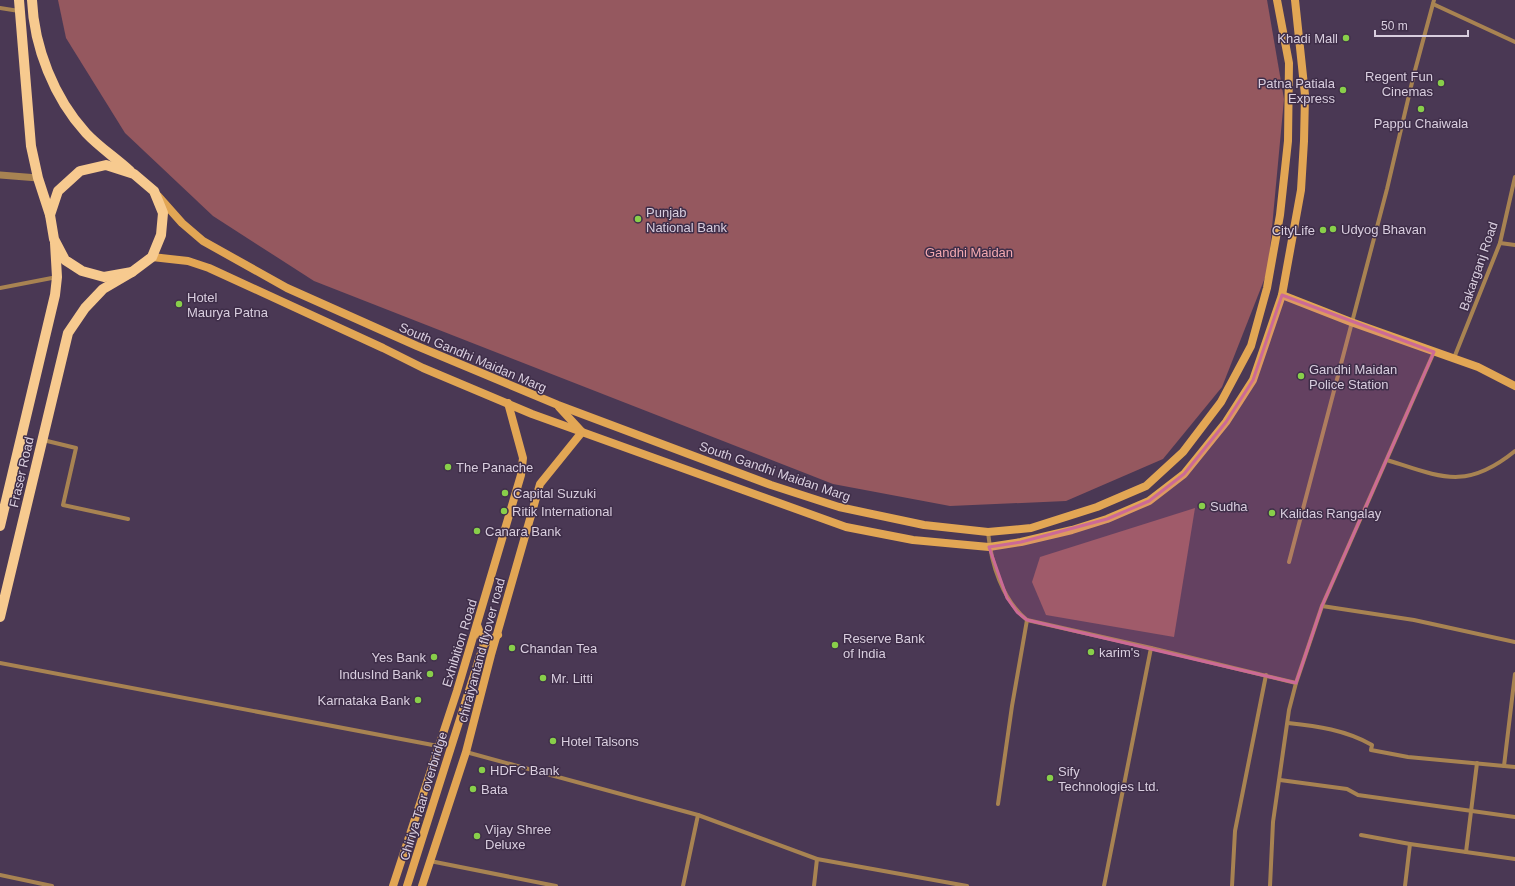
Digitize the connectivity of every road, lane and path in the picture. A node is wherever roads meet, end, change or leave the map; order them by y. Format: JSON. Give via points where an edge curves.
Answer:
{"nodes":[{"id":1,"x":19,"y":0,"type":"edge"},
{"id":2,"x":32,"y":0,"type":"edge"},
{"id":3,"x":1277,"y":0,"type":"edge"},
{"id":4,"x":1295,"y":0,"type":"edge"},
{"id":5,"x":1434,"y":2,"type":"edge"},
{"id":6,"x":0,"y":8,"type":"edge"},
{"id":7,"x":20,"y":12,"type":"junction"},
{"id":8,"x":1515,"y":42,"type":"edge"},
{"id":9,"x":134,"y":174,"type":"junction"},
{"id":10,"x":0,"y":176,"type":"edge"},
{"id":11,"x":1515,"y":177,"type":"edge"},
{"id":12,"x":38,"y":178,"type":"junction"},
{"id":13,"x":154,"y":191,"type":"junction"},
{"id":14,"x":50,"y":215,"type":"junction"},
{"id":15,"x":54,"y":239,"type":"junction"},
{"id":16,"x":1500,"y":243,"type":"junction"},
{"id":17,"x":1515,"y":245,"type":"edge"},
{"id":18,"x":152,"y":257,"type":"junction"},
{"id":19,"x":132,"y":272,"type":"junction"},
{"id":20,"x":57,"y":277,"type":"junction"},
{"id":21,"x":0,"y":288,"type":"edge"},
{"id":22,"x":1282,"y":294,"type":"junction"},
{"id":23,"x":1351,"y":322,"type":"junction"},
{"id":24,"x":1434,"y":352,"type":"junction"},
{"id":25,"x":1454,"y":359,"type":"junction"},
{"id":26,"x":1515,"y":386,"type":"edge"},
{"id":27,"x":508,"y":404,"type":"junction"},
{"id":28,"x":558,"y":405,"type":"junction"},
{"id":29,"x":582,"y":432,"type":"junction"},
{"id":30,"x":42,"y":440,"type":"junction"},
{"id":31,"x":1515,"y":450,"type":"edge"},
{"id":32,"x":1386,"y":460,"type":"junction"},
{"id":33,"x":128,"y":519,"type":"dead end"},
{"id":34,"x":0,"y":526,"type":"edge"},
{"id":35,"x":988,"y":532,"type":"junction"},
{"id":36,"x":989,"y":547,"type":"junction"},
{"id":37,"x":1289,"y":562,"type":"dead end"},
{"id":38,"x":1322,"y":606,"type":"junction"},
{"id":39,"x":0,"y":618,"type":"edge"},
{"id":40,"x":1027,"y":620,"type":"junction"},
{"id":41,"x":477,"y":625,"type":"junction"},
{"id":42,"x":498,"y":635,"type":"junction"},
{"id":43,"x":1515,"y":642,"type":"edge"},
{"id":44,"x":484,"y":644,"type":"junction"},
{"id":45,"x":1151,"y":648,"type":"junction"},
{"id":46,"x":0,"y":663,"type":"edge"},
{"id":47,"x":1515,"y":674,"type":"edge"},
{"id":48,"x":1266,"y":675,"type":"junction"},
{"id":49,"x":1296,"y":683,"type":"junction"},
{"id":50,"x":1288,"y":724,"type":"junction"},
{"id":51,"x":438,"y":746,"type":"junction"},
{"id":52,"x":466,"y":752,"type":"junction"},
{"id":53,"x":1477,"y":764,"type":"junction"},
{"id":54,"x":1504,"y":766,"type":"junction"},
{"id":55,"x":1515,"y":767,"type":"edge"},
{"id":56,"x":1280,"y":780,"type":"junction"},
{"id":57,"x":998,"y":804,"type":"dead end"},
{"id":58,"x":1471,"y":811,"type":"junction"},
{"id":59,"x":698,"y":815,"type":"junction"},
{"id":60,"x":1515,"y":817,"type":"edge"},
{"id":61,"x":1361,"y":835,"type":"dead end"},
{"id":62,"x":1410,"y":844,"type":"junction"},
{"id":63,"x":1466,"y":852,"type":"junction"},
{"id":64,"x":817,"y":859,"type":"junction"},
{"id":65,"x":1515,"y":859,"type":"edge"},
{"id":66,"x":430,"y":861,"type":"junction"},
{"id":67,"x":0,"y":875,"type":"edge"},
{"id":68,"x":52,"y":886,"type":"edge"},
{"id":69,"x":392,"y":886,"type":"edge"},
{"id":70,"x":407,"y":886,"type":"edge"},
{"id":71,"x":422,"y":886,"type":"edge"},
{"id":72,"x":556,"y":886,"type":"edge"},
{"id":73,"x":683,"y":886,"type":"edge"},
{"id":74,"x":814,"y":886,"type":"edge"},
{"id":75,"x":967,"y":886,"type":"edge"},
{"id":76,"x":1104,"y":886,"type":"edge"},
{"id":77,"x":1232,"y":886,"type":"edge"},
{"id":78,"x":1270,"y":886,"type":"edge"},
{"id":79,"x":1405,"y":886,"type":"edge"}],
"edges":[{"from":1,"to":7,"type":"main road"},
{"from":2,"to":9,"type":"main road","via":[[44,61],[56,89],[86,133]]},
{"from":3,"to":35,"type":"main road","name":"South Gandhi Maidan Marg","via":[[1289,63],[1290,110],[1280,215],[1267,288],[1251,346],[1221,402],[1183,452],[1146,486],[1063,519],[1031,528]]},
{"from":4,"to":22,"type":"main road","via":[[1305,95],[1304,141],[1300,190]]},
{"from":5,"to":8,"type":"street"},
{"from":5,"to":23,"type":"street"},
{"from":6,"to":7,"type":"street"},
{"from":7,"to":12,"type":"main road","via":[[32,146]]},
{"from":9,"to":13,"type":"main road"},
{"from":9,"to":14,"type":"main road","via":[[106,165],[80,171],[58,191]]},
{"from":10,"to":12,"type":"street"},
{"from":11,"to":16,"type":"street","name":"Bakarganj Road"},
{"from":12,"to":14,"type":"main road"},
{"from":13,"to":18,"type":"main road","via":[[163,213],[161,235]]},
{"from":13,"to":28,"type":"main road","name":"South Gandhi Maidan Marg","via":[[182,223],[203,241],[287,288]]},
{"from":14,"to":15,"type":"main road"},
{"from":15,"to":19,"type":"main road","via":[[65,260],[82,271],[104,277]]},
{"from":15,"to":20,"type":"main road"},
{"from":16,"to":17,"type":"street"},
{"from":16,"to":25,"type":"street","name":"Bakarganj Road"},
{"from":18,"to":19,"type":"main road"},
{"from":18,"to":27,"type":"main road","via":[[188,261],[209,268],[423,368]]},
{"from":19,"to":30,"type":"main road","name":"Fraser Road","via":[[103,289],[85,308],[68,333]]},
{"from":20,"to":21,"type":"street"},
{"from":20,"to":34,"type":"main road","via":[[51,313]]},
{"from":22,"to":23,"type":"main road"},
{"from":22,"to":36,"type":"main road","via":[[1253,380],[1226,422],[1184,474],[1148,501],[1107,519],[1028,541]]},
{"from":23,"to":24,"type":"main road"},
{"from":23,"to":37,"type":"street"},
{"from":24,"to":25,"type":"main road"},
{"from":24,"to":32,"type":"street"},
{"from":25,"to":26,"type":"main road","via":[[1478,367]]},
{"from":27,"to":29,"type":"main road"},
{"from":27,"to":41,"type":"main road","name":"Exhibition Road","via":[[523,458],[521,475]]},
{"from":28,"to":29,"type":"main road"},
{"from":28,"to":35,"type":"main road","name":"South Gandhi Maidan Marg","via":[[771,485],[839,506],[924,525]]},
{"from":29,"to":36,"type":"main road","via":[[846,527],[913,540]]},
{"from":29,"to":42,"type":"main road","name":"chiraiyantand flyover road","via":[[540,484]]},
{"from":30,"to":33,"type":"street","via":[[76,448],[63,505]]},
{"from":30,"to":39,"type":"main road","name":"Fraser Road"},
{"from":31,"to":32,"type":"street","via":[[1483,472],[1467,477],[1437,476]]},
{"from":32,"to":38,"type":"street"},
{"from":35,"to":36,"type":"street"},
{"from":36,"to":40,"type":"street","via":[[1008,598],[1017,612]]},
{"from":38,"to":43,"type":"street","via":[[1414,620]]},
{"from":38,"to":49,"type":"street"},
{"from":40,"to":45,"type":"street"},
{"from":40,"to":57,"type":"street"},
{"from":41,"to":44,"type":"main road"},
{"from":41,"to":51,"type":"main road","name":"Exhibition Road"},
{"from":42,"to":44,"type":"main road"},
{"from":42,"to":52,"type":"main road","name":"chiraiyantand flyover road","via":[[490,655]]},
{"from":44,"to":70,"type":"main road","name":"Chiriya Taar overbridge"},
{"from":45,"to":48,"type":"street"},
{"from":45,"to":76,"type":"street"},
{"from":46,"to":51,"type":"street"},
{"from":47,"to":54,"type":"street"},
{"from":48,"to":49,"type":"street"},
{"from":48,"to":77,"type":"street","via":[[1235,831]]},
{"from":49,"to":50,"type":"street"},
{"from":50,"to":53,"type":"street","via":[[1319,727],[1351,735],[1372,745],[1371,750]]},
{"from":50,"to":56,"type":"street"},
{"from":51,"to":69,"type":"main road","name":"Exhibition Road"},
{"from":52,"to":59,"type":"street"},
{"from":52,"to":66,"type":"main road","name":"chiraiyantand flyover road"},
{"from":53,"to":54,"type":"street"},
{"from":53,"to":58,"type":"street"},
{"from":54,"to":55,"type":"street"},
{"from":56,"to":58,"type":"street","via":[[1347,789],[1358,795]]},
{"from":56,"to":78,"type":"street","via":[[1273,822]]},
{"from":58,"to":60,"type":"street"},
{"from":58,"to":63,"type":"street"},
{"from":59,"to":64,"type":"street"},
{"from":59,"to":73,"type":"street"},
{"from":61,"to":62,"type":"street"},
{"from":62,"to":63,"type":"street"},
{"from":62,"to":79,"type":"street"},
{"from":63,"to":65,"type":"street"},
{"from":64,"to":74,"type":"street"},
{"from":64,"to":75,"type":"street"},
{"from":66,"to":71,"type":"main road","name":"chiraiyantand flyover road"},
{"from":66,"to":72,"type":"street"},
{"from":67,"to":68,"type":"street"}]}
